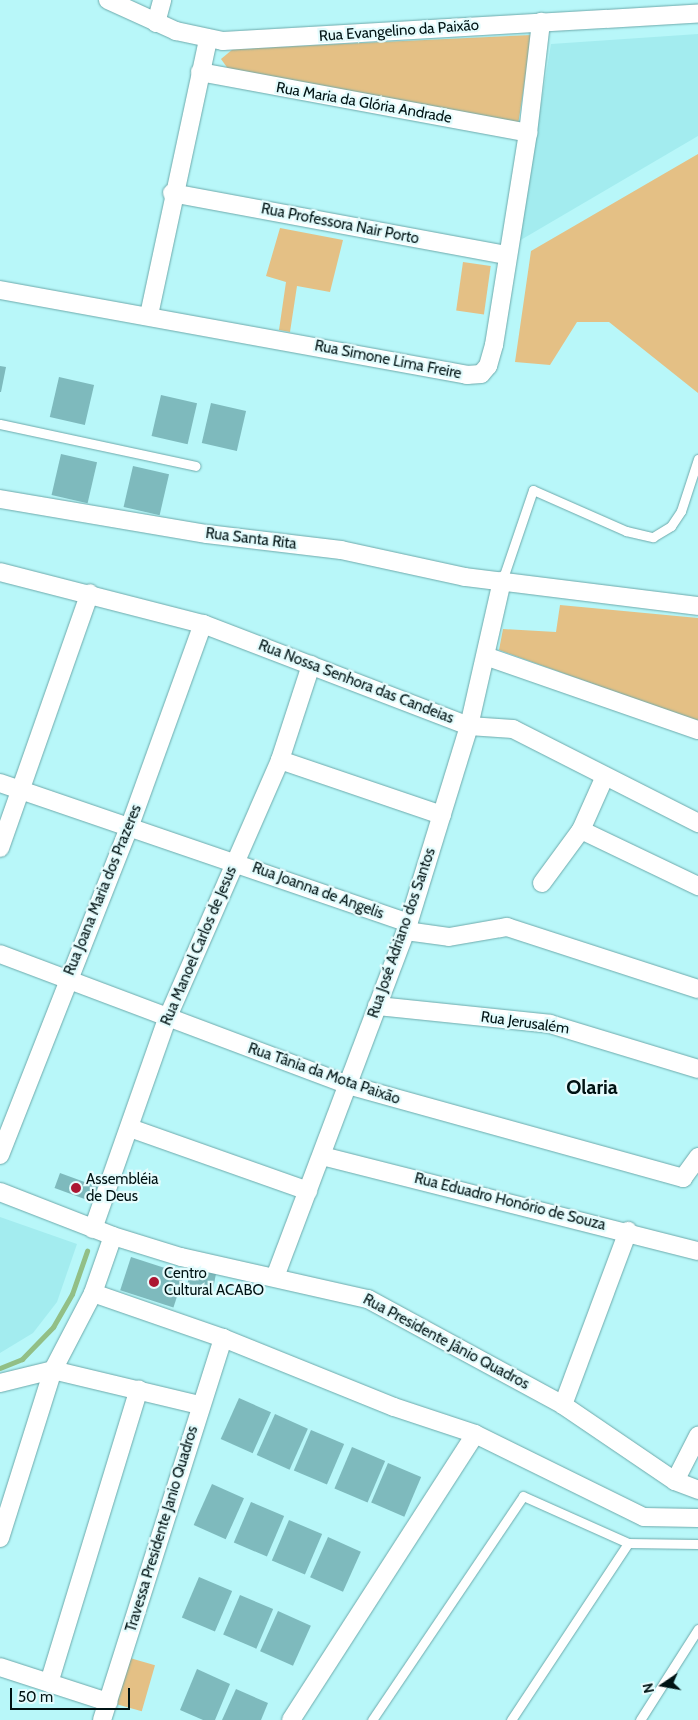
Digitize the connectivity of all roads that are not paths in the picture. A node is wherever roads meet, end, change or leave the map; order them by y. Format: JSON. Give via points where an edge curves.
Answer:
{"nodes":[{"id":1,"x":108,"y":0,"type":"edge"},
{"id":2,"x":162,"y":0,"type":"edge"},
{"id":3,"x":698,"y":14,"type":"edge"},
{"id":4,"x":541,"y":22,"type":"junction"},
{"id":5,"x":156,"y":23,"type":"junction"},
{"id":6,"x":208,"y":40,"type":"junction"},
{"id":7,"x":200,"y":72,"type":"junction"},
{"id":8,"x":528,"y":133,"type":"junction"},
{"id":9,"x":172,"y":193,"type":"junction"},
{"id":10,"x":508,"y":255,"type":"junction"},
{"id":11,"x":0,"y":290,"type":"edge"},
{"id":12,"x":149,"y":314,"type":"junction"},
{"id":13,"x":0,"y":424,"type":"edge"},
{"id":14,"x":698,"y":459,"type":"edge"},
{"id":15,"x":196,"y":466,"type":"dead end"},
{"id":16,"x":0,"y":499,"type":"edge"},
{"id":17,"x":0,"y":572,"type":"edge"},
{"id":18,"x":502,"y":581,"type":"junction"},
{"id":19,"x":90,"y":593,"type":"junction"},
{"id":20,"x":698,"y":606,"type":"edge"},
{"id":21,"x":203,"y":624,"type":"junction"},
{"id":22,"x":488,"y":657,"type":"junction"},
{"id":23,"x":311,"y":665,"type":"junction"},
{"id":24,"x":469,"y":726,"type":"junction"},
{"id":25,"x":698,"y":730,"type":"edge"},
{"id":26,"x":280,"y":760,"type":"junction"},
{"id":27,"x":605,"y":776,"type":"junction"},
{"id":28,"x":0,"y":783,"type":"edge"},
{"id":29,"x":21,"y":790,"type":"junction"},
{"id":30,"x":442,"y":815,"type":"junction"},
{"id":31,"x":698,"y":823,"type":"edge"},
{"id":32,"x":129,"y":828,"type":"junction"},
{"id":33,"x":580,"y":830,"type":"junction"},
{"id":34,"x":0,"y":848,"type":"edge"},
{"id":35,"x":235,"y":861,"type":"junction"},
{"id":36,"x":542,"y":883,"type":"dead end"},
{"id":37,"x":698,"y":886,"type":"edge"},
{"id":38,"x":407,"y":927,"type":"junction"},
{"id":39,"x":0,"y":954,"type":"edge"},
{"id":40,"x":67,"y":981,"type":"junction"},
{"id":41,"x":698,"y":989,"type":"edge"},
{"id":42,"x":377,"y":1006,"type":"junction"},
{"id":43,"x":167,"y":1019,"type":"junction"},
{"id":44,"x":698,"y":1069,"type":"edge"},
{"id":45,"x":348,"y":1085,"type":"junction"},
{"id":46,"x":130,"y":1128,"type":"junction"},
{"id":47,"x":0,"y":1155,"type":"edge"},
{"id":48,"x":322,"y":1156,"type":"junction"},
{"id":49,"x":698,"y":1157,"type":"edge"},
{"id":50,"x":308,"y":1191,"type":"junction"},
{"id":51,"x":0,"y":1192,"type":"edge"},
{"id":52,"x":93,"y":1229,"type":"junction"},
{"id":53,"x":628,"y":1231,"type":"junction"},
{"id":54,"x":113,"y":1236,"type":"junction"},
{"id":55,"x":698,"y":1251,"type":"edge"},
{"id":56,"x":275,"y":1277,"type":"junction"},
{"id":57,"x":93,"y":1293,"type":"junction"},
{"id":58,"x":224,"y":1338,"type":"junction"},
{"id":59,"x":53,"y":1370,"type":"junction"},
{"id":60,"x":0,"y":1383,"type":"edge"},
{"id":61,"x":139,"y":1389,"type":"junction"},
{"id":62,"x":200,"y":1405,"type":"junction"},
{"id":63,"x":563,"y":1405,"type":"junction"},
{"id":64,"x":475,"y":1434,"type":"junction"},
{"id":65,"x":698,"y":1436,"type":"edge"},
{"id":66,"x":675,"y":1482,"type":"junction"},
{"id":67,"x":698,"y":1490,"type":"edge"},
{"id":68,"x":698,"y":1518,"type":"edge"},
{"id":69,"x":0,"y":1538,"type":"edge"},
{"id":70,"x":628,"y":1543,"type":"junction"},
{"id":71,"x":698,"y":1544,"type":"edge"},
{"id":72,"x":698,"y":1629,"type":"edge"},
{"id":73,"x":0,"y":1668,"type":"edge"},
{"id":74,"x":49,"y":1683,"type":"junction"},
{"id":75,"x":108,"y":1702,"type":"junction"},
{"id":76,"x":102,"y":1720,"type":"edge"},
{"id":77,"x":291,"y":1720,"type":"edge"},
{"id":78,"x":372,"y":1720,"type":"edge"},
{"id":79,"x":512,"y":1720,"type":"edge"},
{"id":80,"x":640,"y":1720,"type":"edge"}],
"edges":[{"from":1,"to":5,"type":"street","name":"Rua Evangelino da Paixão"},
{"from":2,"to":5,"type":"street"},
{"from":3,"to":4,"type":"street","name":"Rua Evangelino da Paixão"},
{"from":4,"to":6,"type":"street","name":"Rua Evangelino da Paixão"},
{"from":4,"to":8,"type":"street","name":"Rua Simone Lima Freire"},
{"from":5,"to":6,"type":"street","name":"Rua Evangelino da Paixão"},
{"from":6,"to":7,"type":"street"},
{"from":7,"to":8,"type":"street","name":"Rua Maria da Glória Andrade"},
{"from":7,"to":9,"type":"street"},
{"from":8,"to":10,"type":"street","name":"Rua Simone Lima Freire"},
{"from":9,"to":10,"type":"street","name":"Rua Professora Nair Porto"},
{"from":9,"to":12,"type":"street"},
{"from":10,"to":12,"type":"street","name":"Rua Simone Lima Freire","via":[[494,345],[488,366],[481,374],[467,375]]},
{"from":11,"to":12,"type":"street","name":"Rua Simone Lima Freire"},
{"from":13,"to":15,"type":"lane"},
{"from":14,"to":18,"type":"lane","via":[[681,512],[671,526],[653,537],[626,531],[533,490]]},
{"from":16,"to":18,"type":"street","name":"Rua Santa Rita","via":[[207,534],[341,550],[465,577]]},
{"from":17,"to":19,"type":"street","name":"Rua Nossa Senhora das Candeias"},
{"from":18,"to":20,"type":"street"},
{"from":18,"to":22,"type":"street","name":"Rua José Adriano dos Santos"},
{"from":19,"to":21,"type":"street","name":"Rua Nossa Senhora das Candeias"},
{"from":19,"to":29,"type":"street"},
{"from":21,"to":23,"type":"street","name":"Rua Nossa Senhora das Candeias"},
{"from":21,"to":32,"type":"street","name":"Rua Joana Maria dos Prazeres"},
{"from":22,"to":24,"type":"street","name":"Rua José Adriano dos Santos"},
{"from":22,"to":25,"type":"street"},
{"from":23,"to":24,"type":"street","name":"Rua Nossa Senhora das Candeias"},
{"from":23,"to":26,"type":"street","name":"Rua Manoel Carlos de Jesus"},
{"from":24,"to":27,"type":"street","name":"Rua Nossa Senhora das Candeias","via":[[513,729]]},
{"from":24,"to":30,"type":"street","name":"Rua José Adriano dos Santos"},
{"from":26,"to":30,"type":"street"},
{"from":26,"to":35,"type":"street","name":"Rua Manoel Carlos de Jesus"},
{"from":27,"to":31,"type":"street","name":"Rua Nossa Senhora das Candeias"},
{"from":27,"to":33,"type":"street"},
{"from":28,"to":29,"type":"street","name":"Rua Joanna de Angelis"},
{"from":29,"to":32,"type":"street","name":"Rua Joanna de Angelis"},
{"from":29,"to":34,"type":"street"},
{"from":30,"to":38,"type":"street","name":"Rua José Adriano dos Santos"},
{"from":32,"to":35,"type":"street","name":"Rua Joanna de Angelis"},
{"from":32,"to":40,"type":"street","name":"Rua Joana Maria dos Prazeres"},
{"from":33,"to":36,"type":"street"},
{"from":33,"to":37,"type":"street"},
{"from":35,"to":38,"type":"street","name":"Rua Joanna de Angelis"},
{"from":35,"to":43,"type":"street","name":"Rua Manoel Carlos de Jesus"},
{"from":38,"to":41,"type":"street","name":"Rua Joanna de Angelis","via":[[449,937],[507,927]]},
{"from":38,"to":42,"type":"street","name":"Rua José Adriano dos Santos"},
{"from":39,"to":40,"type":"street","name":"Rua Tânia da Mota Paixão"},
{"from":40,"to":43,"type":"street","name":"Rua Tânia da Mota Paixão"},
{"from":40,"to":47,"type":"street","name":"Rua Joana Maria dos Prazeres"},
{"from":42,"to":44,"type":"street","name":"Rua Jerusalém","via":[[550,1024]]},
{"from":42,"to":45,"type":"street","name":"Rua José Adriano dos Santos"},
{"from":43,"to":45,"type":"street","name":"Rua Tânia da Mota Paixão"},
{"from":43,"to":46,"type":"street","name":"Rua Manoel Carlos de Jesus"},
{"from":45,"to":48,"type":"street","name":"Rua José Adriano dos Santos"},
{"from":45,"to":49,"type":"street","name":"Rua Tânia da Mota Paixão","via":[[686,1177]]},
{"from":46,"to":50,"type":"street"},
{"from":46,"to":52,"type":"street","name":"Rua Manoel Carlos de Jesus"},
{"from":48,"to":50,"type":"street","name":"Rua José Adriano dos Santos"},
{"from":48,"to":53,"type":"street","name":"Rua Eduadro Honório de Souza"},
{"from":50,"to":56,"type":"street","name":"Rua José Adriano dos Santos"},
{"from":51,"to":52,"type":"street","name":"Rua Presidente Jânio Quadros"},
{"from":52,"to":54,"type":"street","name":"Rua Presidente Jânio Quadros"},
{"from":53,"to":55,"type":"street","name":"Rua Eduadro Honório de Souza"},
{"from":53,"to":63,"type":"street"},
{"from":54,"to":56,"type":"street","name":"Rua Presidente Jânio Quadros","via":[[181,1257]]},
{"from":54,"to":57,"type":"street"},
{"from":56,"to":63,"type":"street","name":"Rua Presidente Jânio Quadros","via":[[368,1299]]},
{"from":57,"to":58,"type":"street"},
{"from":57,"to":59,"type":"street"},
{"from":58,"to":62,"type":"street","name":"Travessa Presidente Janio Quadros"},
{"from":58,"to":64,"type":"street","via":[[394,1407]]},
{"from":59,"to":60,"type":"street"},
{"from":59,"to":61,"type":"street"},
{"from":59,"to":69,"type":"street"},
{"from":61,"to":62,"type":"street"},
{"from":61,"to":74,"type":"street"},
{"from":62,"to":75,"type":"street","name":"Travessa Presidente Janio Quadros"},
{"from":63,"to":66,"type":"street","name":"Rua Presidente Jânio Quadros"},
{"from":64,"to":68,"type":"street","via":[[644,1516]]},
{"from":64,"to":77,"type":"street"},
{"from":65,"to":66,"type":"street"},
{"from":66,"to":67,"type":"street","name":"Rua Presidente Jânio Quadros"},
{"from":70,"to":71,"type":"lane"},
{"from":70,"to":78,"type":"lane","via":[[523,1496]]},
{"from":70,"to":79,"type":"lane"},
{"from":72,"to":80,"type":"lane"},
{"from":73,"to":74,"type":"street"},
{"from":74,"to":75,"type":"street"},
{"from":75,"to":76,"type":"street","name":"Travessa Presidente Janio Quadros"}]}
